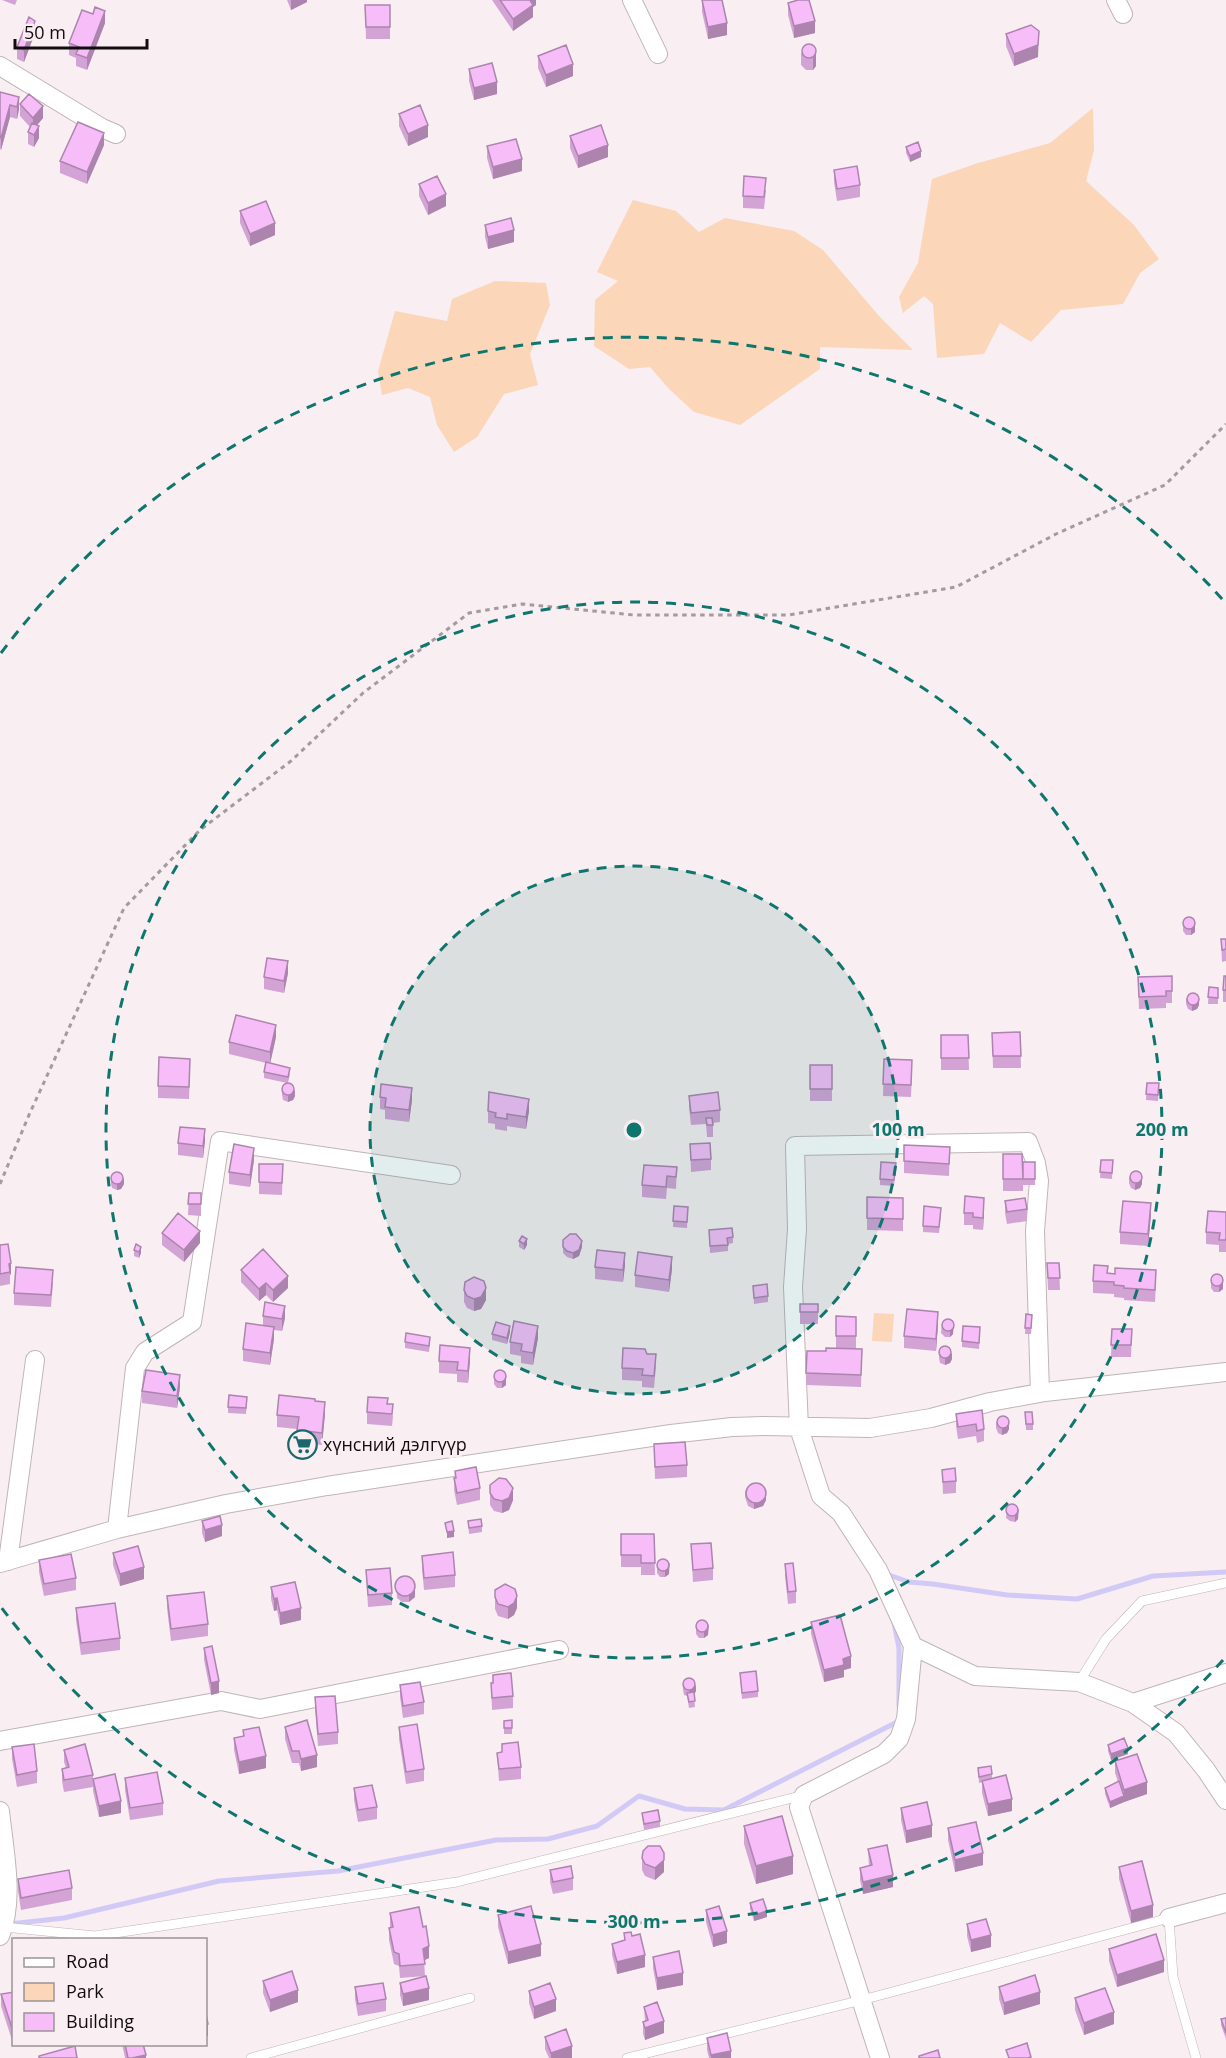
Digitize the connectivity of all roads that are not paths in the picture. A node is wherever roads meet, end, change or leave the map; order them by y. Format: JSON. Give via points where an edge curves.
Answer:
{"nodes":[{"id":1,"x":632,"y":0,"type":"edge"},
{"id":2,"x":658,"y":54,"type":"dead end"},
{"id":3,"x":0,"y":66,"type":"edge"},
{"id":4,"x":116,"y":134,"type":"dead end"},
{"id":5,"x":451,"y":1175,"type":"dead end"},
{"id":6,"x":35,"y":1360,"type":"dead end"},
{"id":7,"x":1226,"y":1372,"type":"edge"},
{"id":8,"x":1040,"y":1393,"type":"junction"},
{"id":9,"x":799,"y":1428,"type":"junction"},
{"id":10,"x":117,"y":1528,"type":"junction"},
{"id":11,"x":4,"y":1562,"type":"edge"},
{"id":12,"x":1226,"y":1583,"type":"edge"},
{"id":13,"x":914,"y":1646,"type":"junction"},
{"id":14,"x":560,"y":1650,"type":"dead end"},
{"id":15,"x":1226,"y":1673,"type":"edge"},
{"id":16,"x":1079,"y":1682,"type":"junction"},
{"id":17,"x":1133,"y":1703,"type":"junction"},
{"id":18,"x":0,"y":1741,"type":"edge"},
{"id":19,"x":804,"y":1795,"type":"junction"},
{"id":20,"x":1226,"y":1800,"type":"edge"},
{"id":21,"x":0,"y":1811,"type":"edge"},
{"id":22,"x":1226,"y":1903,"type":"edge"},
{"id":23,"x":1169,"y":1918,"type":"junction"},
{"id":24,"x":2,"y":1932,"type":"edge"},
{"id":25,"x":470,"y":1998,"type":"dead end"},
{"id":26,"x":862,"y":2000,"type":"junction"},
{"id":27,"x":251,"y":2058,"type":"edge"},
{"id":28,"x":627,"y":2058,"type":"edge"},
{"id":29,"x":880,"y":2058,"type":"edge"},
{"id":30,"x":1196,"y":2058,"type":"edge"}],
"edges":[{"from":1,"to":2,"type":"street"},
{"from":3,"to":4,"type":"street"},
{"from":5,"to":10,"type":"street","via":[[220,1141],[192,1322],[145,1352],[135,1368]]},
{"from":6,"to":11,"type":"street"},
{"from":7,"to":8,"type":"street"},
{"from":8,"to":9,"type":"street","via":[[870,1428]]},
{"from":8,"to":9,"type":"street","via":[[1035,1231],[1039,1181],[1028,1142],[795,1146],[797,1229],[793,1287]]},
{"from":9,"to":10,"type":"street","via":[[732,1427],[671,1434],[315,1488]]},
{"from":9,"to":13,"type":"street","via":[[821,1496],[841,1513],[878,1570]]},
{"from":10,"to":11,"type":"street"},
{"from":12,"to":16,"type":"lane","via":[[1142,1601],[1106,1639]]},
{"from":13,"to":16,"type":"street","via":[[975,1677]]},
{"from":13,"to":19,"type":"street","via":[[906,1719],[899,1739],[884,1754]]},
{"from":14,"to":18,"type":"street","via":[[260,1709],[221,1701]]},
{"from":15,"to":17,"type":"street"},
{"from":16,"to":17,"type":"street"},
{"from":17,"to":20,"type":"street","via":[[1176,1733]]},
{"from":19,"to":24,"type":"lane","via":[[457,1882],[95,1936]]},
{"from":19,"to":26,"type":"street","via":[[799,1807]]},
{"from":21,"to":24,"type":"street","via":[[8,1896]]},
{"from":22,"to":23,"type":"street"},
{"from":23,"to":26,"type":"lane"},
{"from":23,"to":30,"type":"lane","via":[[1173,1977]]},
{"from":25,"to":27,"type":"lane"},
{"from":26,"to":28,"type":"lane"},
{"from":26,"to":29,"type":"street"}]}
